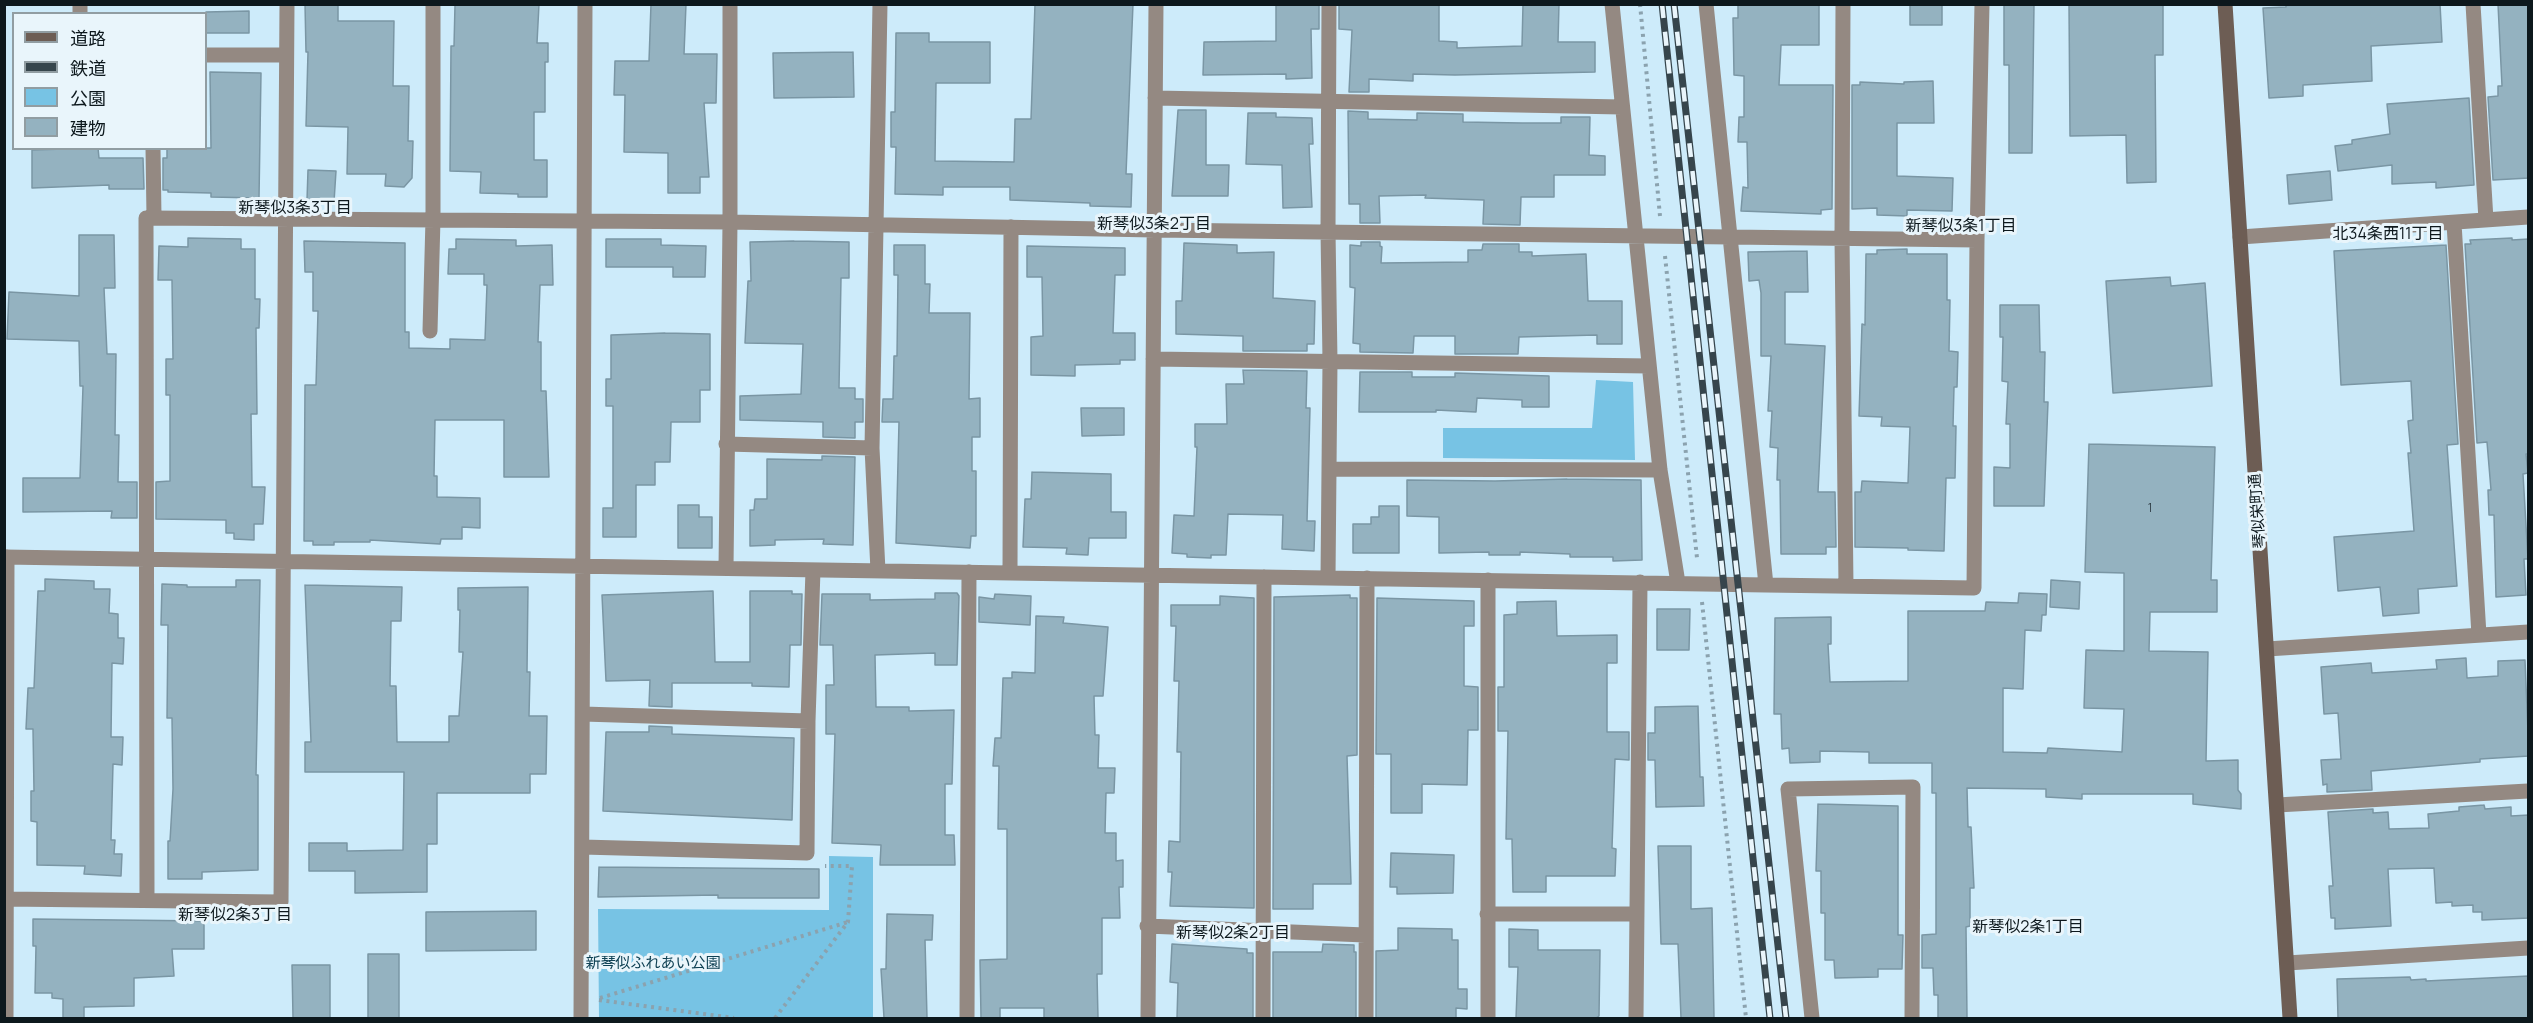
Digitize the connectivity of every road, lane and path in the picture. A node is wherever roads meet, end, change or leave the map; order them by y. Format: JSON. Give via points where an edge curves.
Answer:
{"nodes":[{"id":1,"x":286,"y":4,"type":"edge"},
{"id":2,"x":434,"y":4,"type":"edge"},
{"id":3,"x":585,"y":4,"type":"edge"},
{"id":4,"x":730,"y":4,"type":"edge"},
{"id":5,"x":880,"y":4,"type":"edge"},
{"id":6,"x":1156,"y":4,"type":"edge"},
{"id":7,"x":1329,"y":4,"type":"edge"},
{"id":8,"x":1612,"y":4,"type":"edge"},
{"id":9,"x":1640,"y":4,"type":"edge"},
{"id":10,"x":1706,"y":4,"type":"edge"},
{"id":11,"x":1843,"y":4,"type":"edge"},
{"id":12,"x":1982,"y":4,"type":"edge"},
{"id":13,"x":2225,"y":4,"type":"edge"},
{"id":14,"x":2473,"y":4,"type":"edge"},
{"id":15,"x":207,"y":55,"type":"edge"},
{"id":16,"x":286,"y":55,"type":"junction"},
{"id":17,"x":1155,"y":98,"type":"junction"},
{"id":18,"x":1328,"y":100,"type":"junction"},
{"id":19,"x":1622,"y":107,"type":"junction"},
{"id":20,"x":153,"y":150,"type":"edge"},
{"id":21,"x":154,"y":217,"type":"junction"},
{"id":22,"x":285,"y":217,"type":"junction"},
{"id":23,"x":2529,"y":217,"type":"edge"},
{"id":24,"x":433,"y":219,"type":"junction"},
{"id":25,"x":2486,"y":220,"type":"junction"},
{"id":26,"x":585,"y":222,"type":"junction"},
{"id":27,"x":730,"y":222,"type":"junction"},
{"id":28,"x":2454,"y":223,"type":"junction"},
{"id":29,"x":877,"y":224,"type":"junction"},
{"id":30,"x":1661,"y":226,"type":"dead end"},
{"id":31,"x":1011,"y":227,"type":"junction"},
{"id":32,"x":1155,"y":230,"type":"junction"},
{"id":33,"x":1328,"y":231,"type":"junction"},
{"id":34,"x":1635,"y":235,"type":"junction"},
{"id":35,"x":1730,"y":237,"type":"junction"},
{"id":36,"x":2240,"y":237,"type":"junction"},
{"id":37,"x":1842,"y":238,"type":"junction"},
{"id":38,"x":1977,"y":240,"type":"junction"},
{"id":39,"x":1664,"y":249,"type":"dead end"},
{"id":40,"x":430,"y":331,"type":"dead end"},
{"id":41,"x":1153,"y":358,"type":"junction"},
{"id":42,"x":1330,"y":361,"type":"junction"},
{"id":43,"x":1649,"y":366,"type":"junction"},
{"id":44,"x":726,"y":444,"type":"junction"},
{"id":45,"x":872,"y":448,"type":"junction"},
{"id":46,"x":1330,"y":469,"type":"junction"},
{"id":47,"x":1660,"y":470,"type":"junction"},
{"id":48,"x":6,"y":557,"type":"edge"},
{"id":49,"x":145,"y":559,"type":"junction"},
{"id":50,"x":284,"y":562,"type":"junction"},
{"id":51,"x":584,"y":566,"type":"junction"},
{"id":52,"x":726,"y":568,"type":"junction"},
{"id":53,"x":813,"y":570,"type":"junction"},
{"id":54,"x":1698,"y":570,"type":"dead end"},
{"id":55,"x":878,"y":571,"type":"junction"},
{"id":56,"x":969,"y":572,"type":"junction"},
{"id":57,"x":1010,"y":573,"type":"junction"},
{"id":58,"x":1152,"y":575,"type":"junction"},
{"id":59,"x":1264,"y":577,"type":"junction"},
{"id":60,"x":1328,"y":578,"type":"junction"},
{"id":61,"x":1367,"y":578,"type":"junction"},
{"id":62,"x":1488,"y":580,"type":"junction"},
{"id":63,"x":1640,"y":582,"type":"junction"},
{"id":64,"x":1678,"y":583,"type":"junction"},
{"id":65,"x":1766,"y":585,"type":"junction"},
{"id":66,"x":1846,"y":586,"type":"junction"},
{"id":67,"x":1701,"y":598,"type":"dead end"},
{"id":68,"x":2529,"y":632,"type":"edge"},
{"id":69,"x":2479,"y":635,"type":"junction"},
{"id":70,"x":2266,"y":650,"type":"junction"},
{"id":71,"x":583,"y":714,"type":"junction"},
{"id":72,"x":807,"y":721,"type":"junction"},
{"id":73,"x":2529,"y":791,"type":"edge"},
{"id":74,"x":2277,"y":805,"type":"junction"},
{"id":75,"x":582,"y":847,"type":"junction"},
{"id":76,"x":825,"y":866,"type":"dead end"},
{"id":77,"x":5,"y":899,"type":"edge"},
{"id":78,"x":147,"y":899,"type":"junction"},
{"id":79,"x":1487,"y":914,"type":"junction"},
{"id":80,"x":1636,"y":914,"type":"junction"},
{"id":81,"x":848,"y":922,"type":"junction"},
{"id":82,"x":1147,"y":926,"type":"junction"},
{"id":83,"x":1262,"y":931,"type":"junction"},
{"id":84,"x":1365,"y":935,"type":"junction"},
{"id":85,"x":2529,"y":948,"type":"edge"},
{"id":86,"x":2287,"y":963,"type":"junction"},
{"id":87,"x":6,"y":1018,"type":"edge"},
{"id":88,"x":581,"y":1018,"type":"edge"},
{"id":89,"x":735,"y":1018,"type":"edge"},
{"id":90,"x":775,"y":1018,"type":"edge"},
{"id":91,"x":967,"y":1018,"type":"edge"},
{"id":92,"x":1148,"y":1018,"type":"edge"},
{"id":93,"x":1263,"y":1018,"type":"edge"},
{"id":94,"x":1366,"y":1018,"type":"edge"},
{"id":95,"x":1488,"y":1018,"type":"edge"},
{"id":96,"x":1636,"y":1018,"type":"edge"},
{"id":97,"x":1746,"y":1018,"type":"edge"},
{"id":98,"x":1812,"y":1018,"type":"edge"},
{"id":99,"x":1912,"y":1018,"type":"edge"},
{"id":100,"x":2290,"y":1018,"type":"edge"}],
"edges":[{"from":1,"to":16,"type":"street"},
{"from":2,"to":24,"type":"street"},
{"from":3,"to":26,"type":"street"},
{"from":4,"to":27,"type":"street"},
{"from":5,"to":29,"type":"street"},
{"from":6,"to":17,"type":"street"},
{"from":7,"to":18,"type":"street"},
{"from":8,"to":19,"type":"street"},
{"from":9,"to":30,"type":"path"},
{"from":10,"to":35,"type":"street"},
{"from":11,"to":37,"type":"street"},
{"from":12,"to":38,"type":"street"},
{"from":13,"to":36,"type":"main road","name":"琴似栄町通"},
{"from":14,"to":25,"type":"street"},
{"from":15,"to":16,"type":"street"},
{"from":16,"to":22,"type":"street"},
{"from":17,"to":18,"type":"street"},
{"from":17,"to":32,"type":"street"},
{"from":18,"to":19,"type":"street"},
{"from":18,"to":33,"type":"street"},
{"from":19,"to":34,"type":"street"},
{"from":20,"to":21,"type":"street"},
{"from":21,"to":22,"type":"street"},
{"from":21,"to":49,"type":"street","via":[[146,218]]},
{"from":22,"to":24,"type":"street"},
{"from":22,"to":50,"type":"street"},
{"from":23,"to":25,"type":"street"},
{"from":24,"to":26,"type":"street"},
{"from":24,"to":40,"type":"street"},
{"from":25,"to":28,"type":"street"},
{"from":26,"to":27,"type":"street"},
{"from":26,"to":51,"type":"street"},
{"from":27,"to":29,"type":"street"},
{"from":27,"to":44,"type":"street"},
{"from":28,"to":36,"type":"street"},
{"from":28,"to":69,"type":"street"},
{"from":29,"to":31,"type":"street"},
{"from":29,"to":45,"type":"street"},
{"from":31,"to":32,"type":"street"},
{"from":31,"to":57,"type":"street"},
{"from":32,"to":33,"type":"street"},
{"from":32,"to":41,"type":"street"},
{"from":33,"to":34,"type":"street"},
{"from":33,"to":42,"type":"street"},
{"from":34,"to":35,"type":"street"},
{"from":34,"to":43,"type":"street"},
{"from":35,"to":37,"type":"street"},
{"from":35,"to":65,"type":"street"},
{"from":36,"to":70,"type":"main road","name":"琴似栄町通"},
{"from":37,"to":38,"type":"street"},
{"from":37,"to":66,"type":"street"},
{"from":38,"to":66,"type":"street","via":[[1974,588]]},
{"from":39,"to":54,"type":"path"},
{"from":41,"to":42,"type":"street"},
{"from":41,"to":58,"type":"street"},
{"from":42,"to":43,"type":"street"},
{"from":42,"to":46,"type":"street"},
{"from":43,"to":47,"type":"street"},
{"from":44,"to":45,"type":"street"},
{"from":44,"to":52,"type":"street"},
{"from":45,"to":55,"type":"street"},
{"from":46,"to":47,"type":"street"},
{"from":46,"to":60,"type":"street"},
{"from":47,"to":64,"type":"street"},
{"from":48,"to":49,"type":"street"},
{"from":48,"to":77,"type":"street"},
{"from":49,"to":50,"type":"street"},
{"from":49,"to":78,"type":"street"},
{"from":50,"to":51,"type":"street"},
{"from":50,"to":78,"type":"street","via":[[281,902]]},
{"from":51,"to":52,"type":"street"},
{"from":51,"to":71,"type":"street"},
{"from":52,"to":53,"type":"street"},
{"from":53,"to":55,"type":"street"},
{"from":53,"to":72,"type":"street"},
{"from":55,"to":56,"type":"street"},
{"from":56,"to":57,"type":"street"},
{"from":56,"to":91,"type":"street"},
{"from":57,"to":58,"type":"street"},
{"from":58,"to":59,"type":"street"},
{"from":58,"to":82,"type":"street"},
{"from":59,"to":60,"type":"street"},
{"from":59,"to":83,"type":"street"},
{"from":60,"to":61,"type":"street"},
{"from":61,"to":62,"type":"street"},
{"from":61,"to":84,"type":"street"},
{"from":62,"to":63,"type":"street"},
{"from":62,"to":79,"type":"street"},
{"from":63,"to":64,"type":"street"},
{"from":63,"to":80,"type":"street"},
{"from":64,"to":65,"type":"street"},
{"from":65,"to":66,"type":"street"},
{"from":67,"to":97,"type":"path"},
{"from":68,"to":69,"type":"street"},
{"from":69,"to":70,"type":"street"},
{"from":70,"to":74,"type":"main road","name":"琴似栄町通"},
{"from":71,"to":72,"type":"street"},
{"from":71,"to":75,"type":"street"},
{"from":72,"to":75,"type":"street","via":[[807,853]]},
{"from":73,"to":74,"type":"street"},
{"from":74,"to":86,"type":"main road","name":"琴似栄町通"},
{"from":75,"to":88,"type":"street"},
{"from":76,"to":81,"type":"path","via":[[852,866]]},
{"from":77,"to":78,"type":"street"},
{"from":77,"to":87,"type":"street"},
{"from":79,"to":80,"type":"street"},
{"from":79,"to":95,"type":"street"},
{"from":80,"to":96,"type":"street"},
{"from":81,"to":89,"type":"path","via":[[597,999]]},
{"from":81,"to":90,"type":"path"},
{"from":82,"to":83,"type":"street"},
{"from":82,"to":92,"type":"street"},
{"from":83,"to":84,"type":"street"},
{"from":83,"to":93,"type":"street"},
{"from":84,"to":94,"type":"street"},
{"from":85,"to":86,"type":"street"},
{"from":86,"to":100,"type":"main road","name":"琴似栄町通"},
{"from":98,"to":99,"type":"street","via":[[1788,789],[1913,787]]}]}
